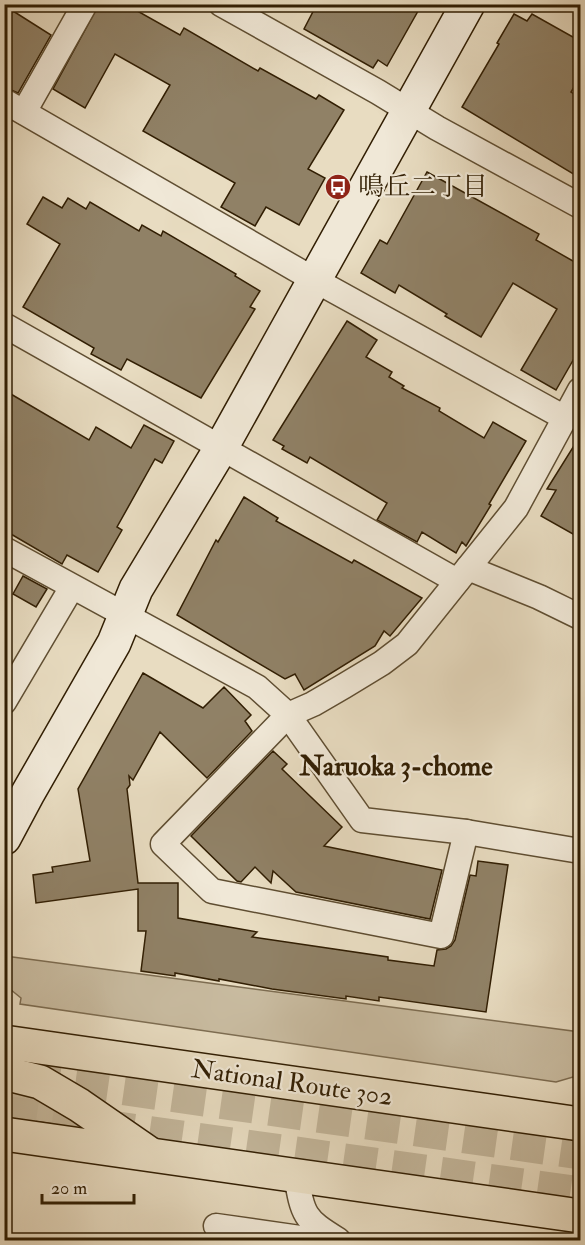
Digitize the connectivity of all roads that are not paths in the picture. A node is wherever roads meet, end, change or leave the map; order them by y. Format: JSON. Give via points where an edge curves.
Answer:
{"nodes":[{"id":1,"x":85,"y":4,"type":"edge"},
{"id":2,"x":221,"y":4,"type":"edge"},
{"id":3,"x":468,"y":4,"type":"edge"},
{"id":4,"x":14,"y":107,"type":"edge"},
{"id":5,"x":408,"y":110,"type":"junction"},
{"id":6,"x":580,"y":206,"type":"edge"},
{"id":7,"x":314,"y":279,"type":"junction"},
{"id":8,"x":4,"y":325,"type":"edge"},
{"id":9,"x":580,"y":390,"type":"edge"},
{"id":10,"x":565,"y":418,"type":"junction"},
{"id":11,"x":221,"y":447,"type":"junction"},
{"id":12,"x":4,"y":549,"type":"edge"},
{"id":13,"x":462,"y":575,"type":"junction"},
{"id":14,"x":72,"y":587,"type":"junction"},
{"id":15,"x":125,"y":614,"type":"junction"},
{"id":16,"x":580,"y":617,"type":"edge"},
{"id":17,"x":4,"y":702,"type":"edge"},
{"id":18,"x":288,"y":715,"type":"junction"},
{"id":19,"x":466,"y":832,"type":"junction"},
{"id":20,"x":4,"y":838,"type":"edge"},
{"id":21,"x":580,"y":851,"type":"edge"},
{"id":22,"x":4,"y":1042,"type":"edge"},
{"id":23,"x":4,"y":1073,"type":"edge"},
{"id":24,"x":578,"y":1123,"type":"edge"},
{"id":25,"x":4,"y":1134,"type":"edge"},
{"id":26,"x":151,"y":1155,"type":"junction"},
{"id":27,"x":296,"y":1176,"type":"junction"},
{"id":28,"x":580,"y":1216,"type":"edge"},
{"id":29,"x":216,"y":1226,"type":"dead end"},
{"id":30,"x":314,"y":1240,"type":"edge"},
{"id":31,"x":338,"y":1240,"type":"edge"}],
"edges":[{"from":1,"to":4,"type":"street"},
{"from":2,"to":5,"type":"street"},
{"from":3,"to":5,"type":"street"},
{"from":4,"to":7,"type":"street"},
{"from":5,"to":6,"type":"street"},
{"from":5,"to":7,"type":"street"},
{"from":7,"to":10,"type":"street"},
{"from":7,"to":11,"type":"street"},
{"from":8,"to":11,"type":"street"},
{"from":9,"to":10,"type":"street"},
{"from":10,"to":13,"type":"street","via":[[516,508]]},
{"from":11,"to":13,"type":"street","via":[[244,463]]},
{"from":11,"to":15,"type":"street"},
{"from":12,"to":14,"type":"street"},
{"from":13,"to":16,"type":"street","via":[[539,597]]},
{"from":13,"to":18,"type":"street","via":[[407,644],[344,687]]},
{"from":14,"to":15,"type":"street"},
{"from":14,"to":17,"type":"street"},
{"from":15,"to":18,"type":"street","via":[[256,687]]},
{"from":15,"to":20,"type":"street","via":[[114,643]]},
{"from":18,"to":19,"type":"street","via":[[362,820]]},
{"from":18,"to":19,"type":"street","via":[[163,844],[212,891],[441,936]]},
{"from":19,"to":21,"type":"street"},
{"from":22,"to":24,"type":"highway","name":"National Route 302"},
{"from":23,"to":26,"type":"highway","via":[[40,1082],[60,1093]]},
{"from":25,"to":26,"type":"highway"},
{"from":26,"to":27,"type":"highway"},
{"from":27,"to":28,"type":"highway"},
{"from":27,"to":31,"type":"street","via":[[301,1204],[311,1224]]},
{"from":29,"to":30,"type":"street"}]}
